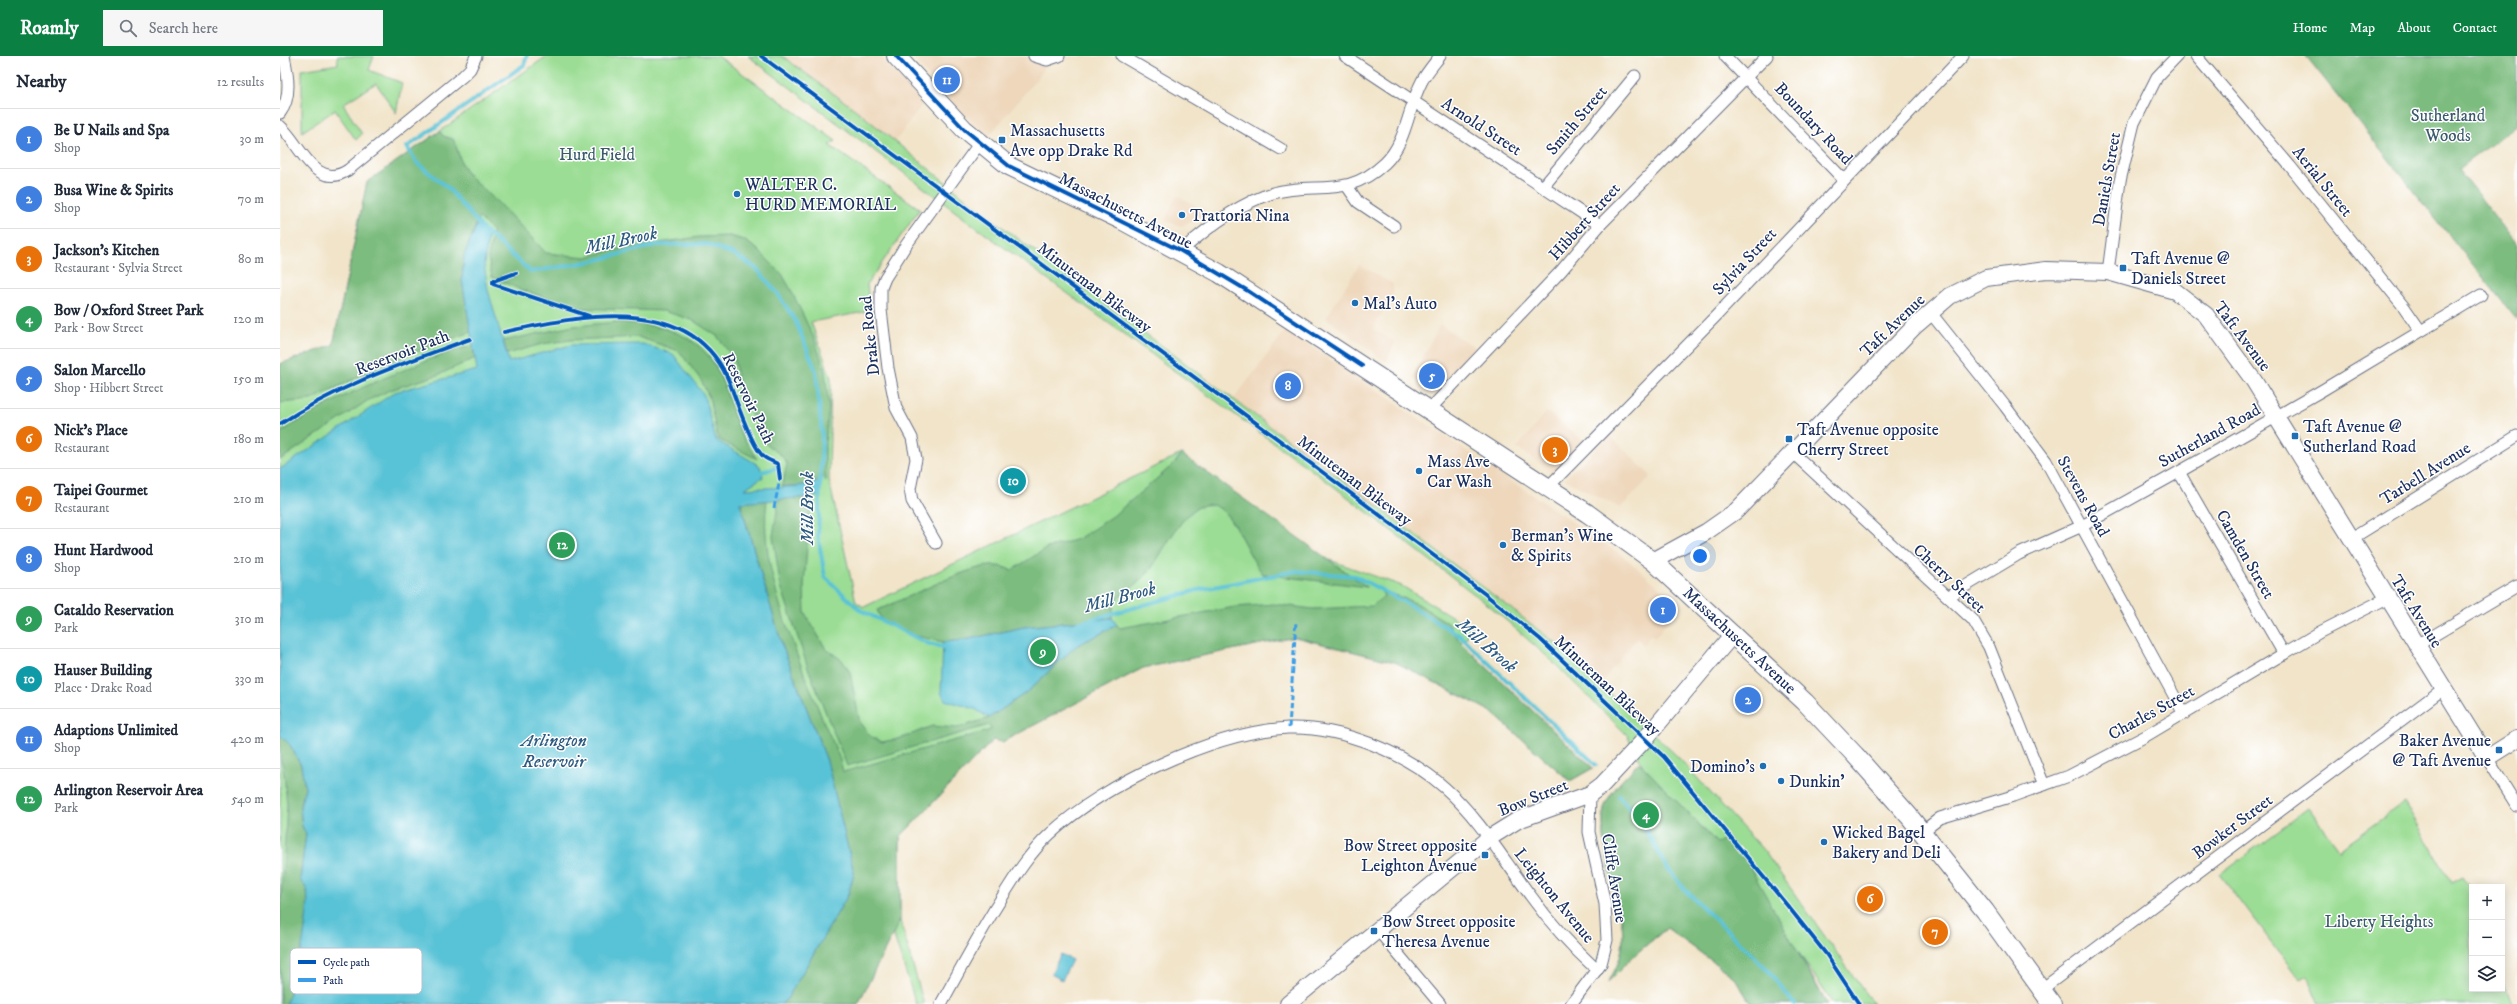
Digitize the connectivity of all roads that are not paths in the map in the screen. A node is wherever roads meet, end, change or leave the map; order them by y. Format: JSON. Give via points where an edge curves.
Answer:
{"nodes":[{"id":1,"x":284,"y":56,"type":"edge"},
{"id":2,"x":476,"y":56,"type":"edge"},
{"id":3,"x":896,"y":56,"type":"edge"},
{"id":4,"x":1034,"y":56,"type":"edge"},
{"id":5,"x":1059,"y":56,"type":"edge"},
{"id":6,"x":1122,"y":56,"type":"edge"},
{"id":7,"x":1345,"y":56,"type":"edge"},
{"id":8,"x":1440,"y":56,"type":"edge"},
{"id":9,"x":1725,"y":56,"type":"edge"},
{"id":10,"x":1767,"y":56,"type":"edge"},
{"id":11,"x":1963,"y":56,"type":"edge"},
{"id":12,"x":2177,"y":56,"type":"edge"},
{"id":13,"x":2196,"y":56,"type":"edge"},
{"id":14,"x":1635,"y":76,"type":"dead end"},
{"id":15,"x":1747,"y":77,"type":"junction"},
{"id":16,"x":1414,"y":102,"type":"junction"},
{"id":17,"x":280,"y":113,"type":"edge"},
{"id":18,"x":280,"y":126,"type":"edge"},
{"id":19,"x":980,"y":144,"type":"junction"},
{"id":20,"x":1281,"y":149,"type":"dead end"},
{"id":21,"x":1844,"y":180,"type":"junction"},
{"id":22,"x":1347,"y":186,"type":"junction"},
{"id":23,"x":1543,"y":187,"type":"junction"},
{"id":24,"x":1600,"y":225,"type":"junction"},
{"id":25,"x":1394,"y":226,"type":"dead end"},
{"id":26,"x":1181,"y":251,"type":"junction"},
{"id":27,"x":2108,"y":272,"type":"junction"},
{"id":28,"x":2481,"y":295,"type":"dead end"},
{"id":29,"x":1930,"y":312,"type":"junction"},
{"id":30,"x":2420,"y":330,"type":"junction"},
{"id":31,"x":1430,"y":410,"type":"junction"},
{"id":32,"x":2275,"y":417,"type":"junction"},
{"id":33,"x":2517,"y":436,"type":"edge"},
{"id":34,"x":1792,"y":452,"type":"junction"},
{"id":35,"x":2179,"y":472,"type":"junction"},
{"id":36,"x":1548,"y":487,"type":"junction"},
{"id":37,"x":2082,"y":526,"type":"junction"},
{"id":38,"x":2351,"y":540,"type":"junction"},
{"id":39,"x":936,"y":543,"type":"dead end"},
{"id":40,"x":1653,"y":561,"type":"junction"},
{"id":41,"x":2517,"y":586,"type":"edge"},
{"id":42,"x":1949,"y":596,"type":"junction"},
{"id":43,"x":2387,"y":598,"type":"junction"},
{"id":44,"x":1733,"y":634,"type":"junction"},
{"id":45,"x":2416,"y":646,"type":"junction"},
{"id":46,"x":2284,"y":654,"type":"junction"},
{"id":47,"x":2443,"y":689,"type":"junction"},
{"id":48,"x":2184,"y":714,"type":"junction"},
{"id":49,"x":2517,"y":739,"type":"edge"},
{"id":50,"x":2487,"y":758,"type":"junction"},
{"id":51,"x":2044,"y":785,"type":"junction"},
{"id":52,"x":1590,"y":794,"type":"junction"},
{"id":53,"x":2517,"y":806,"type":"edge"},
{"id":54,"x":1922,"y":832,"type":"junction"},
{"id":55,"x":1489,"y":838,"type":"junction"},
{"id":56,"x":1377,"y":929,"type":"junction"},
{"id":57,"x":1597,"y":970,"type":"junction"},
{"id":58,"x":2042,"y":989,"type":"junction"},
{"id":59,"x":941,"y":1004,"type":"edge"},
{"id":60,"x":1288,"y":1004,"type":"edge"},
{"id":61,"x":1440,"y":1004,"type":"edge"},
{"id":62,"x":1571,"y":1004,"type":"edge"},
{"id":63,"x":2052,"y":1004,"type":"edge"}],
"edges":[{"from":1,"to":17,"type":"street","via":[[288,95],[286,105]]},
{"from":2,"to":18,"type":"street","via":[[470,69],[462,76],[339,174],[323,174],[314,170],[290,135]]},
{"from":3,"to":19,"type":"main road","name":"Massachusetts Avenue"},
{"from":4,"to":5,"type":"street","via":[[1047,60]]},
{"from":6,"to":20,"type":"street"},
{"from":7,"to":16,"type":"street","name":"Arnold Street"},
{"from":8,"to":16,"type":"street","via":[[1422,80]]},
{"from":9,"to":15,"type":"street","name":"Boundary Road"},
{"from":10,"to":15,"type":"street","name":"Hibbert Street"},
{"from":11,"to":21,"type":"street","name":"Sylvia Street"},
{"from":12,"to":27,"type":"street","name":"Daniels Street","via":[[2157,77],[2134,123],[2120,181]]},
{"from":13,"to":30,"type":"street","name":"Aerial Street","via":[[2285,161]]},
{"from":14,"to":23,"type":"street","name":"Smith Street"},
{"from":15,"to":21,"type":"street","name":"Boundary Road"},
{"from":15,"to":24,"type":"street","name":"Hibbert Street"},
{"from":16,"to":22,"type":"street","via":[[1392,155],[1361,181]]},
{"from":16,"to":23,"type":"street","name":"Arnold Street"},
{"from":19,"to":26,"type":"main road","name":"Massachusetts Avenue","via":[[1009,166]]},
{"from":19,"to":39,"type":"street","name":"Drake Road","via":[[884,278],[880,297],[888,368],[896,408],[912,438],[916,459],[910,489],[912,501]]},
{"from":21,"to":36,"type":"street","name":"Sylvia Street","via":[[1715,317]]},
{"from":22,"to":25,"type":"street","via":[[1358,202]]},
{"from":22,"to":26,"type":"street","via":[[1279,191],[1265,196],[1214,224]]},
{"from":23,"to":24,"type":"street","name":"Arnold Street"},
{"from":24,"to":31,"type":"street","name":"Hibbert Street","via":[[1562,271]]},
{"from":26,"to":31,"type":"main road","name":"Massachusetts Avenue","via":[[1248,291]]},
{"from":27,"to":29,"type":"street","name":"Taft Avenue","via":[[2046,270],[1986,278],[1950,296]]},
{"from":27,"to":32,"type":"street","name":"Taft Avenue","via":[[2175,291],[2206,315],[2254,381]]},
{"from":28,"to":30,"type":"street","name":"Sutherland Road"},
{"from":29,"to":34,"type":"street","name":"Taft Avenue"},
{"from":29,"to":37,"type":"street","name":"Stevens Road","via":[[2046,461]]},
{"from":30,"to":32,"type":"street","name":"Sutherland Road"},
{"from":31,"to":36,"type":"main road","name":"Massachusetts Avenue"},
{"from":32,"to":35,"type":"street","name":"Sutherland Road"},
{"from":32,"to":38,"type":"street","name":"Taft Avenue"},
{"from":33,"to":38,"type":"street","name":"Tarbell Avenue"},
{"from":34,"to":40,"type":"street","name":"Taft Avenue","via":[[1736,511],[1706,532]]},
{"from":34,"to":42,"type":"street","name":"Cherry Street","via":[[1916,569]]},
{"from":35,"to":37,"type":"street","name":"Sutherland Road"},
{"from":35,"to":46,"type":"street","name":"Camden Street"},
{"from":36,"to":40,"type":"main road","name":"Massachusetts Avenue"},
{"from":37,"to":42,"type":"street","name":"Sutherland Road","via":[[2019,554]]},
{"from":37,"to":48,"type":"street","name":"Stevens Road"},
{"from":38,"to":43,"type":"street","name":"Taft Avenue"},
{"from":40,"to":44,"type":"main road","name":"Massachusetts Avenue"},
{"from":41,"to":45,"type":"street"},
{"from":42,"to":51,"type":"street","name":"Cherry Street","via":[[1973,620],[1984,637]]},
{"from":43,"to":45,"type":"street","name":"Taft Avenue"},
{"from":43,"to":46,"type":"street","name":"Charles Street","via":[[2320,632]]},
{"from":44,"to":52,"type":"street","name":"Bow Street","via":[[1625,762]]},
{"from":44,"to":54,"type":"main road","name":"Massachusetts Avenue","via":[[1826,724]]},
{"from":45,"to":47,"type":"street","name":"Taft Avenue"},
{"from":46,"to":48,"type":"street","name":"Charles Street"},
{"from":47,"to":50,"type":"street","name":"Taft Avenue"},
{"from":47,"to":58,"type":"street","name":"Bowker Street"},
{"from":48,"to":51,"type":"street","name":"Charles Street","via":[[2069,776]]},
{"from":49,"to":50,"type":"street"},
{"from":50,"to":53,"type":"street","name":"Taft Avenue"},
{"from":51,"to":54,"type":"street","name":"Charles Street","via":[[1940,818]]},
{"from":52,"to":55,"type":"street","name":"Bow Street","via":[[1518,820]]},
{"from":52,"to":57,"type":"street","name":"Cliffe Avenue","via":[[1589,832],[1605,904],[1607,940]]},
{"from":54,"to":58,"type":"main road","name":"Massachusetts Avenue","via":[[1985,911]]},
{"from":55,"to":56,"type":"street","name":"Bow Street"},
{"from":55,"to":57,"type":"street","name":"Leighton Avenue","via":[[1568,944]]},
{"from":55,"to":59,"type":"street","name":"Leighton Avenue","via":[[1445,788],[1433,779],[1402,757],[1347,735],[1289,728],[1225,739],[1155,767],[1095,799],[1049,834],[1016,873]]},
{"from":56,"to":60,"type":"street","name":"Bow Street"},
{"from":56,"to":61,"type":"street"},
{"from":57,"to":62,"type":"street","name":"Cliffe Avenue"},
{"from":58,"to":63,"type":"main road","name":"Massachusetts Avenue"}]}
